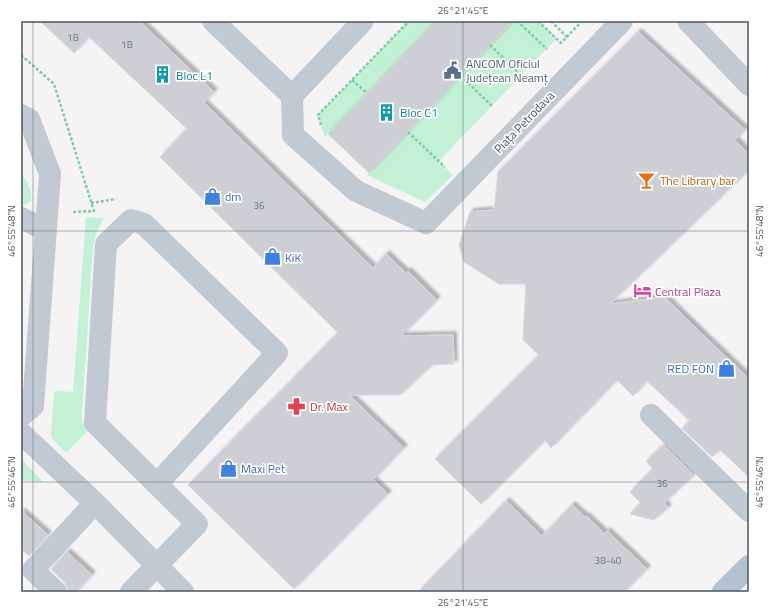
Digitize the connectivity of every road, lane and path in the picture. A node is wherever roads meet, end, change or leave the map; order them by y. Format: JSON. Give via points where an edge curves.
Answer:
{"nodes":[{"id":1,"x":213,"y":21,"type":"edge"},
{"id":2,"x":363,"y":21,"type":"edge"},
{"id":3,"x":408,"y":21,"type":"edge"},
{"id":4,"x":517,"y":21,"type":"edge"},
{"id":5,"x":538,"y":21,"type":"edge"},
{"id":6,"x":551,"y":21,"type":"edge"},
{"id":7,"x":582,"y":21,"type":"edge"},
{"id":8,"x":622,"y":21,"type":"edge"},
{"id":9,"x":688,"y":21,"type":"edge"},
{"id":10,"x":567,"y":37,"type":"junction"},
{"id":11,"x":490,"y":45,"type":"dead end"},
{"id":12,"x":547,"y":48,"type":"dead end"},
{"id":13,"x":521,"y":75,"type":"dead end"},
{"id":14,"x":461,"y":76,"type":"dead end"},
{"id":15,"x":352,"y":80,"type":"junction"},
{"id":16,"x":749,"y":85,"type":"edge"},
{"id":17,"x":367,"y":93,"type":"dead end"},
{"id":18,"x":292,"y":96,"type":"junction"},
{"id":19,"x":492,"y":106,"type":"dead end"},
{"id":20,"x":21,"y":115,"type":"edge"},
{"id":21,"x":318,"y":116,"type":"dead end"},
{"id":22,"x":408,"y":132,"type":"dead end"},
{"id":23,"x":439,"y":161,"type":"dead end"},
{"id":24,"x":21,"y":218,"type":"edge"},
{"id":25,"x":46,"y":230,"type":"junction"},
{"id":26,"x":651,"y":414,"type":"dead end"},
{"id":27,"x":21,"y":416,"type":"edge"},
{"id":28,"x":21,"y":433,"type":"edge"},
{"id":29,"x":157,"y":484,"type":"junction"},
{"id":30,"x":95,"y":503,"type":"junction"},
{"id":31,"x":749,"y":511,"type":"edge"},
{"id":32,"x":156,"y":565,"type":"junction"},
{"id":33,"x":749,"y":566,"type":"edge"},
{"id":34,"x":56,"y":592,"type":"edge"},
{"id":35,"x":131,"y":592,"type":"edge"},
{"id":36,"x":183,"y":592,"type":"edge"},
{"id":37,"x":723,"y":592,"type":"edge"}],
"edges":[{"from":1,"to":18,"type":"street"},
{"from":2,"to":18,"type":"street"},
{"from":3,"to":15,"type":"path"},
{"from":4,"to":12,"type":"path"},
{"from":5,"to":10,"type":"path","via":[[561,43]]},
{"from":6,"to":10,"type":"path"},
{"from":7,"to":10,"type":"path"},
{"from":8,"to":18,"type":"street","name":"Piața Petrodava","via":[[426,223],[356,192],[293,135]]},
{"from":9,"to":16,"type":"street"},
{"from":11,"to":13,"type":"path"},
{"from":14,"to":19,"type":"path"},
{"from":15,"to":17,"type":"path"},
{"from":15,"to":21,"type":"path"},
{"from":20,"to":25,"type":"street","via":[[29,119],[50,174]]},
{"from":22,"to":23,"type":"path"},
{"from":24,"to":25,"type":"street"},
{"from":25,"to":27,"type":"street","via":[[33,406]]},
{"from":26,"to":31,"type":"street"},
{"from":28,"to":30,"type":"street"},
{"from":29,"to":29,"type":"street","via":[[277,354],[144,224],[131,220],[106,244],[95,423]]},
{"from":29,"to":32,"type":"street","via":[[197,524]]},
{"from":30,"to":32,"type":"street"},
{"from":30,"to":34,"type":"street","via":[[33,570]]},
{"from":32,"to":35,"type":"street"},
{"from":32,"to":36,"type":"street"},
{"from":33,"to":37,"type":"main road"}]}
